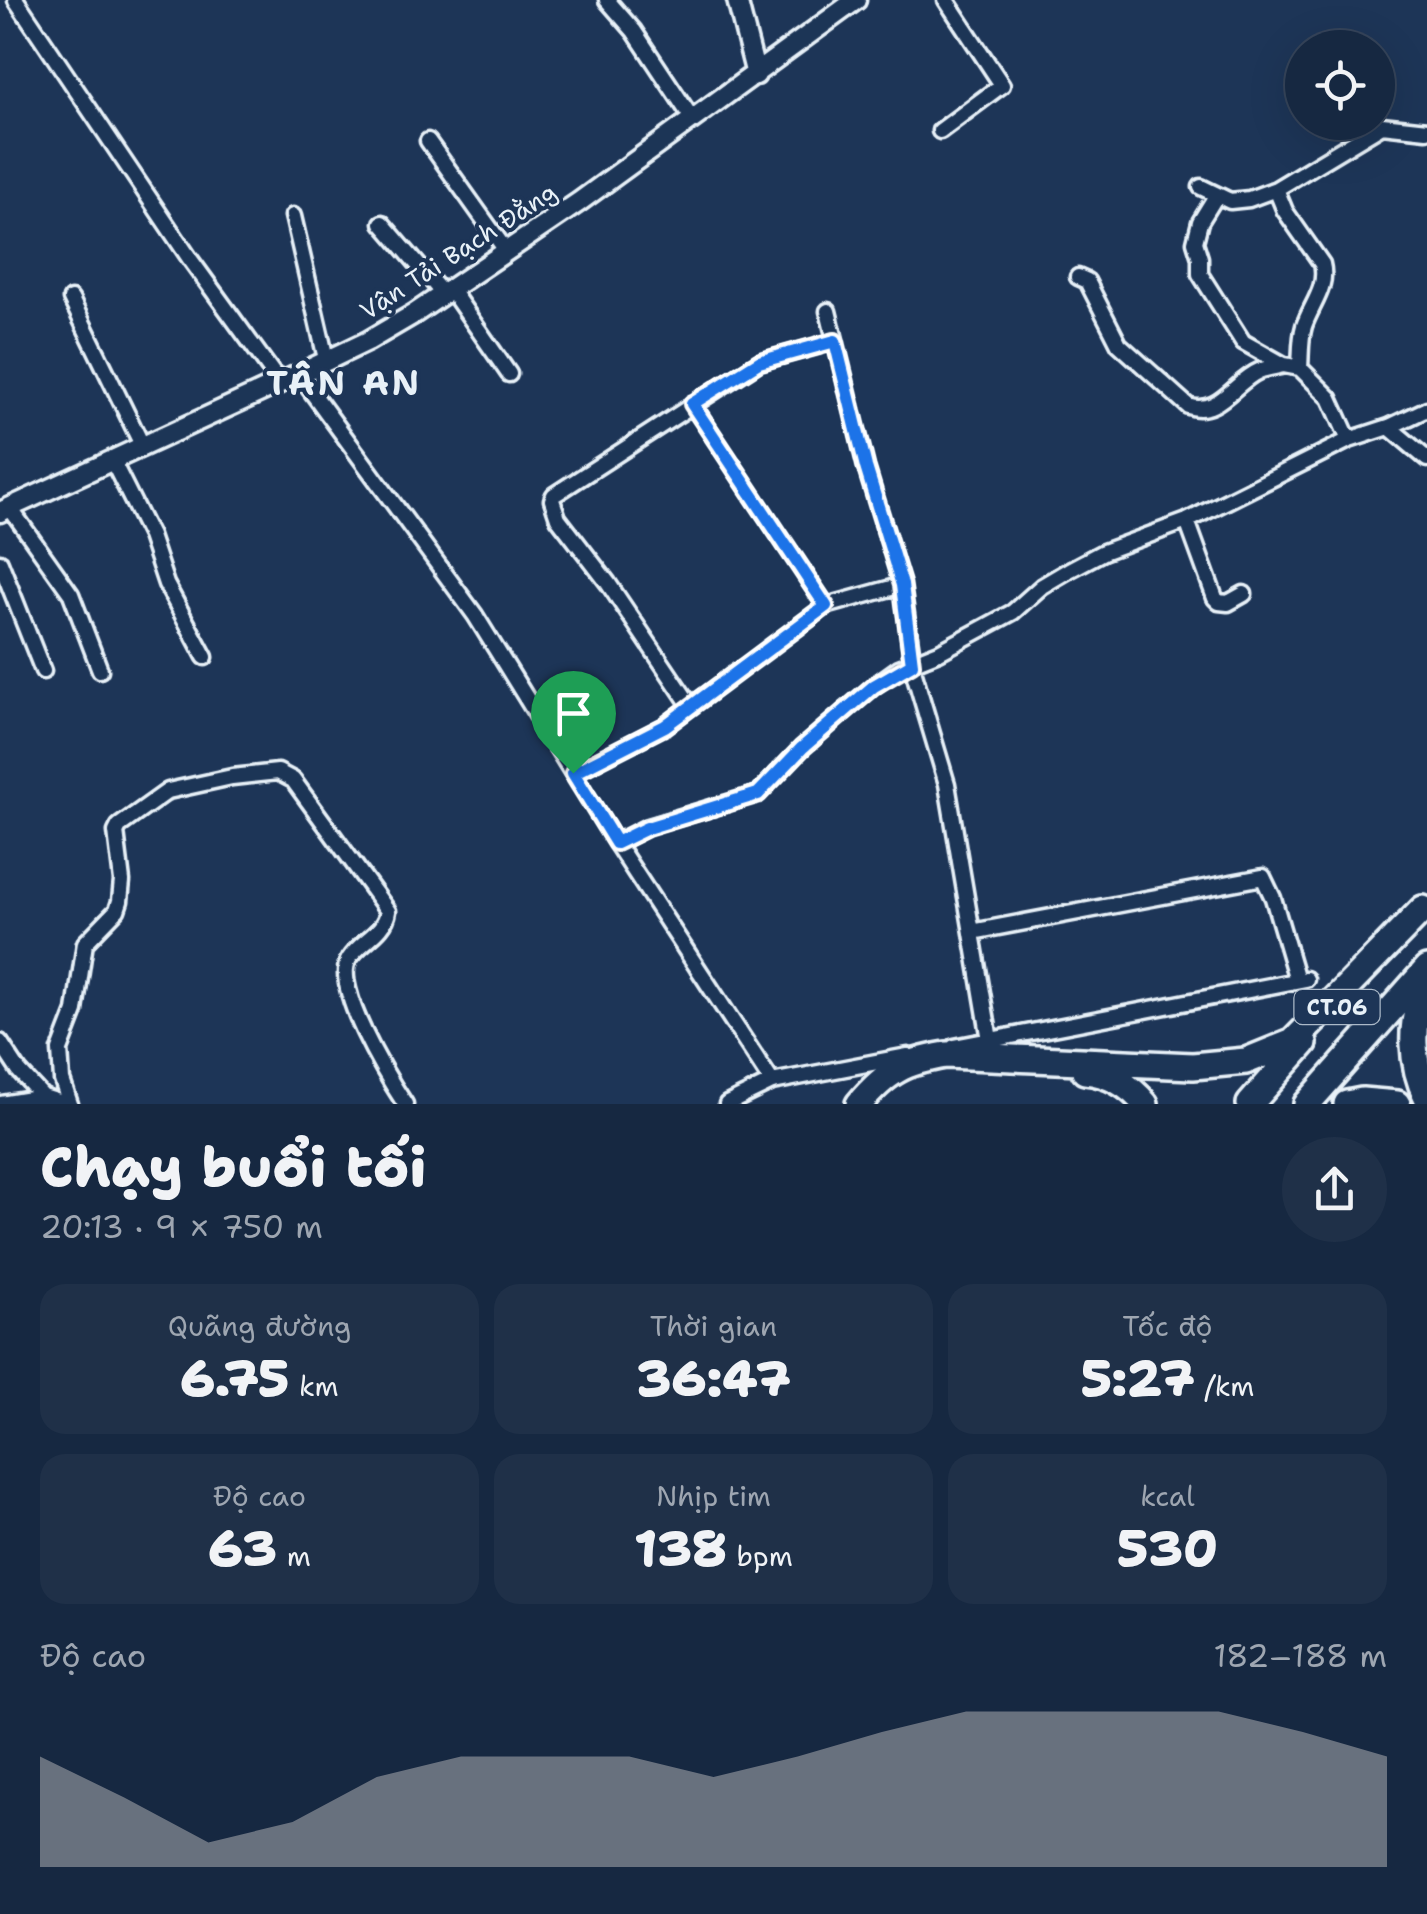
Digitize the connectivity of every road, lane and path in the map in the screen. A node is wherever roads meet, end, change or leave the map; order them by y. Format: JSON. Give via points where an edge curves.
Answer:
{"nodes":[{"id":1,"x":16,"y":0,"type":"edge"},
{"id":2,"x":608,"y":0,"type":"edge"},
{"id":3,"x":737,"y":0,"type":"edge"},
{"id":4,"x":856,"y":0,"type":"edge"},
{"id":5,"x":946,"y":0,"type":"edge"},
{"id":6,"x":756,"y":75,"type":"junction"},
{"id":7,"x":693,"y":120,"type":"junction"},
{"id":8,"x":1427,"y":130,"type":"edge"},
{"id":9,"x":940,"y":131,"type":"dead end"},
{"id":10,"x":428,"y":141,"type":"dead end"},
{"id":11,"x":1202,"y":187,"type":"dead end"},
{"id":12,"x":1276,"y":190,"type":"junction"},
{"id":13,"x":1216,"y":196,"type":"junction"},
{"id":14,"x":292,"y":216,"type":"dead end"},
{"id":15,"x":382,"y":222,"type":"dead end"},
{"id":16,"x":507,"y":252,"type":"junction"},
{"id":17,"x":1078,"y":276,"type":"dead end"},
{"id":18,"x":447,"y":292,"type":"junction"},
{"id":19,"x":70,"y":299,"type":"dead end"},
{"id":20,"x":828,"y":311,"type":"dead end"},
{"id":21,"x":835,"y":341,"type":"junction"},
{"id":22,"x":326,"y":360,"type":"junction"},
{"id":23,"x":1284,"y":365,"type":"junction"},
{"id":24,"x":1300,"y":368,"type":"junction"},
{"id":25,"x":298,"y":374,"type":"junction"},
{"id":26,"x":509,"y":374,"type":"dead end"},
{"id":27,"x":280,"y":383,"type":"junction"},
{"id":28,"x":692,"y":404,"type":"junction"},
{"id":29,"x":1427,"y":410,"type":"edge"},
{"id":30,"x":1389,"y":427,"type":"junction"},
{"id":31,"x":1350,"y":440,"type":"junction"},
{"id":32,"x":143,"y":447,"type":"junction"},
{"id":33,"x":1427,"y":459,"type":"edge"},
{"id":34,"x":112,"y":460,"type":"junction"},
{"id":35,"x":5,"y":510,"type":"edge"},
{"id":36,"x":1188,"y":521,"type":"junction"},
{"id":37,"x":0,"y":562,"type":"edge"},
{"id":38,"x":902,"y":585,"type":"junction"},
{"id":39,"x":1244,"y":594,"type":"dead end"},
{"id":40,"x":826,"y":606,"type":"junction"},
{"id":41,"x":205,"y":657,"type":"dead end"},
{"id":42,"x":912,"y":664,"type":"junction"},
{"id":43,"x":100,"y":670,"type":"dead end"},
{"id":44,"x":43,"y":671,"type":"dead end"},
{"id":45,"x":690,"y":706,"type":"junction"},
{"id":46,"x":573,"y":773,"type":"junction"},
{"id":47,"x":616,"y":843,"type":"junction"},
{"id":48,"x":1425,"y":907,"type":"edge"},
{"id":49,"x":972,"y":932,"type":"junction"},
{"id":50,"x":1427,"y":969,"type":"edge"},
{"id":51,"x":1427,"y":991,"type":"edge"},
{"id":52,"x":990,"y":1040,"type":"junction"},
{"id":53,"x":0,"y":1042,"type":"edge"},
{"id":54,"x":772,"y":1082,"type":"junction"},
{"id":55,"x":1427,"y":1096,"type":"edge"},
{"id":56,"x":43,"y":1097,"type":"junction"},
{"id":57,"x":0,"y":1104,"type":"edge"},
{"id":58,"x":68,"y":1104,"type":"edge"},
{"id":59,"x":404,"y":1104,"type":"edge"},
{"id":60,"x":726,"y":1104,"type":"edge"},
{"id":61,"x":859,"y":1104,"type":"edge"},
{"id":62,"x":872,"y":1104,"type":"edge"},
{"id":63,"x":1145,"y":1104,"type":"edge"},
{"id":64,"x":1250,"y":1104,"type":"edge"},
{"id":65,"x":1308,"y":1104,"type":"edge"},
{"id":66,"x":1348,"y":1104,"type":"edge"},
{"id":67,"x":1397,"y":1104,"type":"edge"}],
"edges":[{"from":1,"to":27,"type":"street"},
{"from":2,"to":7,"type":"street"},
{"from":3,"to":6,"type":"street"},
{"from":4,"to":6,"type":"street","name":"Vận Tải Bạch Đằng"},
{"from":5,"to":9,"type":"street","via":[[1002,86]]},
{"from":6,"to":7,"type":"street","name":"Vận Tải Bạch Đằng"},
{"from":7,"to":16,"type":"street","name":"Vận Tải Bạch Đằng"},
{"from":8,"to":12,"type":"street","via":[[1382,125]]},
{"from":10,"to":16,"type":"street"},
{"from":11,"to":13,"type":"street"},
{"from":12,"to":13,"type":"street","via":[[1240,201]]},
{"from":12,"to":24,"type":"street","via":[[1324,273],[1303,328]]},
{"from":13,"to":23,"type":"street","via":[[1195,242],[1200,274],[1243,342]]},
{"from":14,"to":22,"type":"street"},
{"from":15,"to":18,"type":"street"},
{"from":16,"to":18,"type":"street","name":"Vận Tải Bạch Đằng"},
{"from":17,"to":23,"type":"street","via":[[1093,290],[1119,344],[1188,406],[1210,407],[1259,371]]},
{"from":18,"to":22,"type":"street","name":"Vận Tải Bạch Đằng"},
{"from":18,"to":26,"type":"street"},
{"from":19,"to":32,"type":"street"},
{"from":20,"to":21,"type":"street"},
{"from":21,"to":28,"type":"street","via":[[759,362]]},
{"from":21,"to":38,"type":"street"},
{"from":22,"to":25,"type":"street","name":"Vận Tải Bạch Đằng"},
{"from":23,"to":24,"type":"street"},
{"from":24,"to":31,"type":"street","via":[[1330,398]]},
{"from":25,"to":27,"type":"street","name":"Vận Tải Bạch Đằng"},
{"from":25,"to":46,"type":"street","via":[[475,615]]},
{"from":27,"to":32,"type":"street","name":"Vận Tải Bạch Đằng"},
{"from":28,"to":40,"type":"street"},
{"from":28,"to":45,"type":"street","via":[[552,500],[558,518]]},
{"from":29,"to":30,"type":"street"},
{"from":30,"to":31,"type":"street"},
{"from":30,"to":33,"type":"street"},
{"from":31,"to":36,"type":"street"},
{"from":32,"to":34,"type":"street","name":"Vận Tải Bạch Đằng"},
{"from":34,"to":35,"type":"street","name":"Vận Tải Bạch Đằng"},
{"from":34,"to":41,"type":"street"},
{"from":35,"to":43,"type":"street","via":[[71,594]]},
{"from":36,"to":39,"type":"street","via":[[1218,602]]},
{"from":36,"to":42,"type":"street","via":[[1103,552],[1042,586],[1013,612]]},
{"from":37,"to":44,"type":"street"},
{"from":38,"to":40,"type":"street"},
{"from":38,"to":42,"type":"street"},
{"from":40,"to":45,"type":"street"},
{"from":42,"to":47,"type":"street","via":[[874,686],[758,794]]},
{"from":42,"to":49,"type":"street","via":[[947,784]]},
{"from":45,"to":46,"type":"street"},
{"from":46,"to":47,"type":"street"},
{"from":47,"to":54,"type":"street"},
{"from":48,"to":61,"type":"highway","via":[[1316,1021],[1271,1053],[1193,1066],[946,1055],[912,1061],[881,1078]]},
{"from":48,"to":64,"type":"highway","number":"CT.06"},
{"from":49,"to":52,"type":"street"},
{"from":49,"to":52,"type":"street","via":[[1263,877],[1301,980]]},
{"from":50,"to":65,"type":"highway","number":"CT.06"},
{"from":51,"to":55,"type":"highway","via":[[1414,1032]]},
{"from":52,"to":54,"type":"street"},
{"from":53,"to":56,"type":"street"},
{"from":54,"to":60,"type":"street"},
{"from":56,"to":57,"type":"street"},
{"from":56,"to":58,"type":"street"},
{"from":58,"to":59,"type":"street","via":[[60,1050],[75,1011],[85,943],[120,901],[118,826],[168,791],[278,772],[292,780],[388,911],[346,972],[360,1026]]},
{"from":62,"to":63,"type":"highway","via":[[914,1071],[948,1066],[1098,1072]]},
{"from":66,"to":67,"type":"highway"}]}
